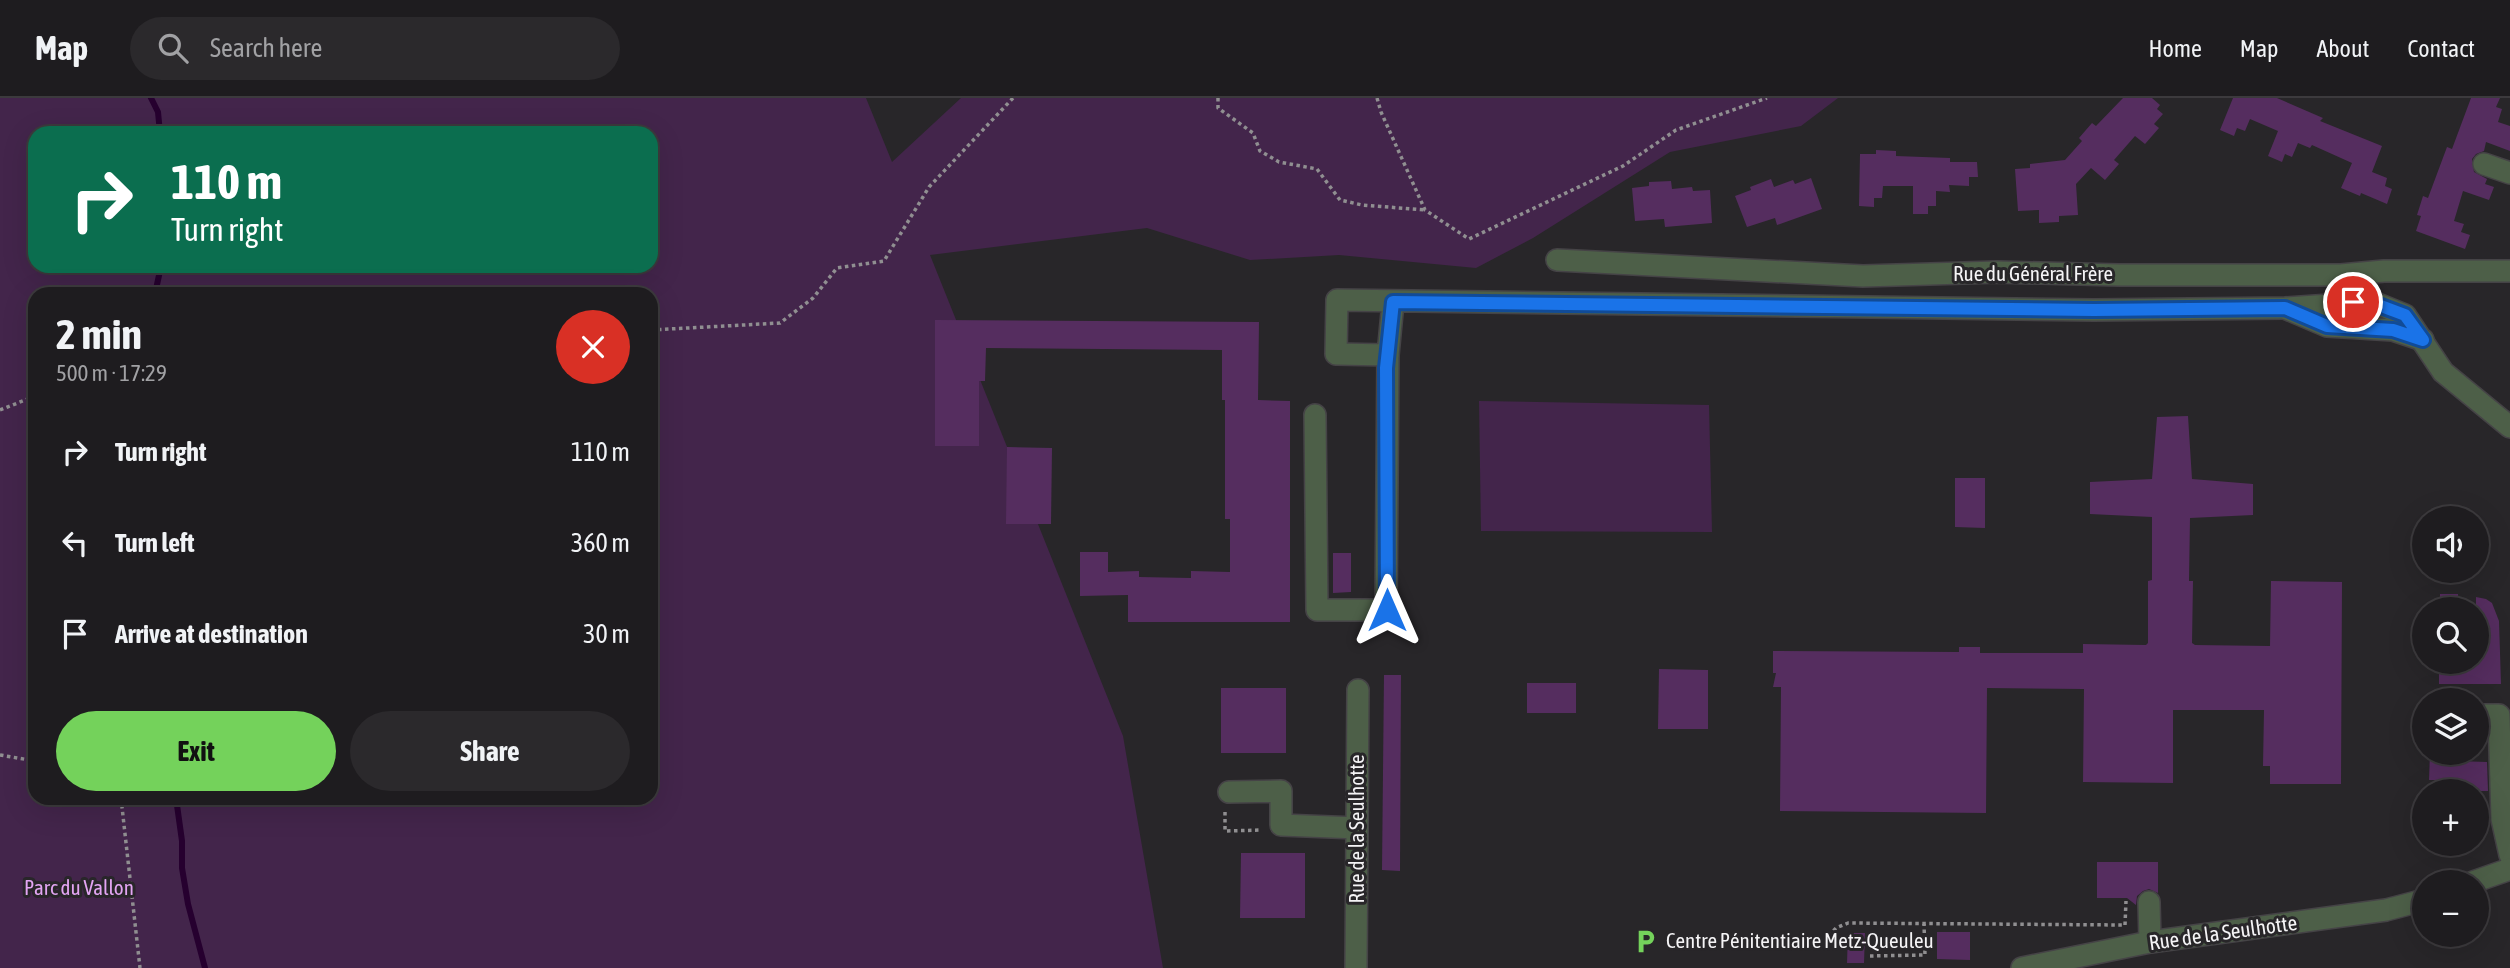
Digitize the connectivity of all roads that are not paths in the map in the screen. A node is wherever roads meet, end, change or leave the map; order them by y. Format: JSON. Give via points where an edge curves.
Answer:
{"nodes":[{"id":1,"x":2484,"y":164,"type":"dead end"},
{"id":2,"x":2510,"y":173,"type":"edge"},
{"id":3,"x":1557,"y":260,"type":"dead end"},
{"id":4,"x":2510,"y":269,"type":"edge"},
{"id":5,"x":1393,"y":302,"type":"junction"},
{"id":6,"x":1388,"y":355,"type":"junction"},
{"id":7,"x":1315,"y":415,"type":"dead end"},
{"id":8,"x":2510,"y":427,"type":"edge"},
{"id":9,"x":1357,"y":691,"type":"dead end"},
{"id":10,"x":2489,"y":715,"type":"edge"},
{"id":11,"x":1229,"y":792,"type":"road end"},
{"id":12,"x":1357,"y":828,"type":"junction"},
{"id":13,"x":2510,"y":855,"type":"edge"},
{"id":14,"x":2510,"y":869,"type":"edge"},
{"id":15,"x":2489,"y":876,"type":"edge"},
{"id":16,"x":2149,"y":902,"type":"dead end"},
{"id":17,"x":2412,"y":903,"type":"edge"},
{"id":18,"x":2150,"y":942,"type":"junction"},
{"id":19,"x":1356,"y":968,"type":"edge"},
{"id":20,"x":2022,"y":968,"type":"edge"}],
"edges":[{"from":1,"to":2,"type":"street"},
{"from":3,"to":4,"type":"street","name":"Rue du Général Frère","via":[[1863,276],[1997,272],[2341,275]]},
{"from":5,"to":6,"type":"street"},
{"from":5,"to":6,"type":"street","via":[[1337,300],[1336,354]]},
{"from":5,"to":8,"type":"street","via":[[2094,310],[2373,303],[2405,315],[2443,372]]},
{"from":6,"to":7,"type":"street","via":[[1387,610],[1317,610]]},
{"from":9,"to":12,"type":"street","name":"Rue de la Seulhotte"},
{"from":10,"to":13,"type":"street","via":[[2499,715],[2502,818]]},
{"from":11,"to":12,"type":"street","via":[[1281,791],[1281,825]]},
{"from":12,"to":19,"type":"street","name":"Rue de la Seulhotte"},
{"from":14,"to":15,"type":"street"},
{"from":16,"to":18,"type":"street"},
{"from":17,"to":18,"type":"street","name":"Rue de la Seulhotte","via":[[2386,911]]},
{"from":18,"to":20,"type":"street","name":"Rue de la Seulhotte"}]}
